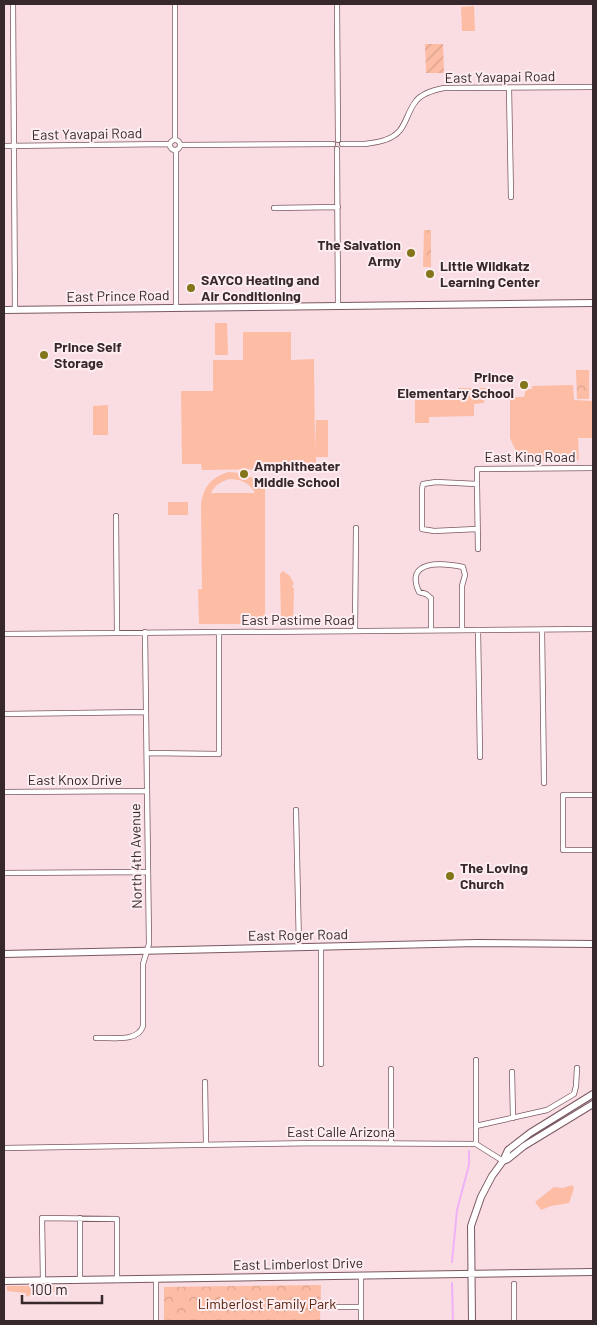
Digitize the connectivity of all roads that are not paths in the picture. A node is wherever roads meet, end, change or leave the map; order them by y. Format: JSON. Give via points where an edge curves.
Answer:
{"nodes":[{"id":1,"x":13,"y":4,"type":"edge"},
{"id":2,"x":175,"y":4,"type":"edge"},
{"id":3,"x":337,"y":4,"type":"edge"},
{"id":4,"x":593,"y":87,"type":"edge"},
{"id":5,"x":509,"y":88,"type":"junction"},
{"id":6,"x":175,"y":140,"type":"junction"},
{"id":7,"x":338,"y":140,"type":"junction"},
{"id":8,"x":170,"y":144,"type":"junction"},
{"id":9,"x":333,"y":144,"type":"junction"},
{"id":10,"x":342,"y":144,"type":"junction"},
{"id":11,"x":181,"y":145,"type":"junction"},
{"id":12,"x":4,"y":146,"type":"edge"},
{"id":13,"x":14,"y":146,"type":"junction"},
{"id":14,"x":337,"y":149,"type":"junction"},
{"id":15,"x":176,"y":150,"type":"junction"},
{"id":16,"x":511,"y":196,"type":"dead end"},
{"id":17,"x":338,"y":207,"type":"junction"},
{"id":18,"x":274,"y":208,"type":"dead end"},
{"id":19,"x":593,"y":303,"type":"edge"},
{"id":20,"x":338,"y":306,"type":"junction"},
{"id":21,"x":176,"y":307,"type":"junction"},
{"id":22,"x":4,"y":310,"type":"edge"},
{"id":23,"x":15,"y":310,"type":"junction"},
{"id":24,"x":593,"y":468,"type":"edge"},
{"id":25,"x":477,"y":484,"type":"junction"},
{"id":26,"x":116,"y":516,"type":"dead end"},
{"id":27,"x":356,"y":528,"type":"dead end"},
{"id":28,"x":478,"y":529,"type":"junction"},
{"id":29,"x":478,"y":549,"type":"dead end"},
{"id":30,"x":593,"y":629,"type":"edge"},
{"id":31,"x":431,"y":630,"type":"junction"},
{"id":32,"x":462,"y":630,"type":"junction"},
{"id":33,"x":478,"y":630,"type":"junction"},
{"id":34,"x":542,"y":630,"type":"junction"},
{"id":35,"x":355,"y":631,"type":"junction"},
{"id":36,"x":117,"y":632,"type":"junction"},
{"id":37,"x":146,"y":632,"type":"junction"},
{"id":38,"x":219,"y":632,"type":"junction"},
{"id":39,"x":4,"y":634,"type":"edge"},
{"id":40,"x":146,"y":712,"type":"junction"},
{"id":41,"x":4,"y":714,"type":"edge"},
{"id":42,"x":147,"y":753,"type":"junction"},
{"id":43,"x":480,"y":757,"type":"dead end"},
{"id":44,"x":544,"y":783,"type":"dead end"},
{"id":45,"x":147,"y":791,"type":"junction"},
{"id":46,"x":4,"y":792,"type":"edge"},
{"id":47,"x":593,"y":795,"type":"edge"},
{"id":48,"x":296,"y":810,"type":"dead end"},
{"id":49,"x":593,"y":850,"type":"edge"},
{"id":50,"x":148,"y":872,"type":"junction"},
{"id":51,"x":4,"y":873,"type":"edge"},
{"id":52,"x":593,"y":944,"type":"edge"},
{"id":53,"x":320,"y":946,"type":"junction"},
{"id":54,"x":299,"y":947,"type":"junction"},
{"id":55,"x":146,"y":951,"type":"junction"},
{"id":56,"x":4,"y":954,"type":"edge"},
{"id":57,"x":96,"y":1038,"type":"dead end"},
{"id":58,"x":476,"y":1060,"type":"dead end"},
{"id":59,"x":322,"y":1064,"type":"dead end"},
{"id":60,"x":577,"y":1068,"type":"dead end"},
{"id":61,"x":391,"y":1069,"type":"dead end"},
{"id":62,"x":512,"y":1072,"type":"dead end"},
{"id":63,"x":205,"y":1082,"type":"dead end"},
{"id":64,"x":593,"y":1094,"type":"edge"},
{"id":65,"x":593,"y":1104,"type":"edge"},
{"id":66,"x":513,"y":1118,"type":"junction"},
{"id":67,"x":476,"y":1126,"type":"junction"},
{"id":68,"x":392,"y":1142,"type":"junction"},
{"id":69,"x":206,"y":1144,"type":"junction"},
{"id":70,"x":476,"y":1144,"type":"junction"},
{"id":71,"x":4,"y":1148,"type":"edge"},
{"id":72,"x":503,"y":1161,"type":"junction"},
{"id":73,"x":80,"y":1218,"type":"junction"},
{"id":74,"x":593,"y":1272,"type":"edge"},
{"id":75,"x":471,"y":1273,"type":"junction"},
{"id":76,"x":361,"y":1276,"type":"junction"},
{"id":77,"x":156,"y":1279,"type":"junction"},
{"id":78,"x":43,"y":1280,"type":"junction"},
{"id":79,"x":80,"y":1280,"type":"junction"},
{"id":80,"x":117,"y":1280,"type":"junction"},
{"id":81,"x":4,"y":1281,"type":"edge"},
{"id":82,"x":514,"y":1284,"type":"dead end"},
{"id":83,"x":323,"y":1307,"type":"dead end"},
{"id":84,"x":361,"y":1307,"type":"junction"},
{"id":85,"x":156,"y":1321,"type":"edge"},
{"id":86,"x":361,"y":1321,"type":"edge"},
{"id":87,"x":472,"y":1321,"type":"edge"},
{"id":88,"x":514,"y":1321,"type":"edge"}],
"edges":[{"from":1,"to":13,"type":"street"},
{"from":2,"to":6,"type":"street"},
{"from":3,"to":7,"type":"street"},
{"from":4,"to":5,"type":"street","name":"East Yavapai Road"},
{"from":5,"to":10,"type":"street","name":"East Yavapai Road","via":[[444,88],[432,91],[416,101],[403,128],[394,136],[372,144]]},
{"from":5,"to":16,"type":"street"},
{"from":6,"to":8,"type":"street"},
{"from":6,"to":11,"type":"street"},
{"from":7,"to":9,"type":"street"},
{"from":7,"to":10,"type":"street"},
{"from":8,"to":13,"type":"street","name":"East Yavapai Road"},
{"from":8,"to":15,"type":"street"},
{"from":9,"to":11,"type":"street"},
{"from":9,"to":14,"type":"street"},
{"from":10,"to":14,"type":"street"},
{"from":11,"to":15,"type":"street"},
{"from":12,"to":13,"type":"street","name":"East Yavapai Road"},
{"from":13,"to":23,"type":"street"},
{"from":14,"to":17,"type":"street"},
{"from":15,"to":21,"type":"street"},
{"from":17,"to":18,"type":"street"},
{"from":17,"to":20,"type":"street"},
{"from":19,"to":20,"type":"street","name":"East Prince Road"},
{"from":20,"to":21,"type":"street","name":"East Prince Road"},
{"from":21,"to":23,"type":"street","name":"East Prince Road"},
{"from":22,"to":23,"type":"street","name":"East Prince Road"},
{"from":24,"to":25,"type":"street","name":"East King Road","via":[[477,469]]},
{"from":25,"to":28,"type":"street"},
{"from":25,"to":28,"type":"street","name":"East King Road","via":[[423,484],[422,529]]},
{"from":26,"to":36,"type":"street"},
{"from":27,"to":35,"type":"street"},
{"from":28,"to":29,"type":"street"},
{"from":30,"to":34,"type":"street","name":"East Pastime Road"},
{"from":31,"to":32,"type":"street","name":"East Pastime Road"},
{"from":31,"to":32,"type":"street","via":[[431,598],[419,592],[416,586],[418,570],[423,566],[447,564],[463,567],[465,571]]},
{"from":31,"to":35,"type":"street","name":"East Pastime Road"},
{"from":32,"to":33,"type":"street","name":"East Pastime Road"},
{"from":33,"to":34,"type":"street","name":"East Pastime Road"},
{"from":33,"to":43,"type":"street"},
{"from":34,"to":44,"type":"street"},
{"from":35,"to":38,"type":"street","name":"East Pastime Road"},
{"from":36,"to":37,"type":"street","name":"East Pastime Road"},
{"from":36,"to":39,"type":"street","name":"East Pastime Road"},
{"from":37,"to":38,"type":"street","name":"East Pastime Road"},
{"from":37,"to":40,"type":"street","name":"North 4th Avenue"},
{"from":38,"to":42,"type":"street","via":[[220,754]]},
{"from":40,"to":41,"type":"street"},
{"from":40,"to":42,"type":"street","name":"North 4th Avenue"},
{"from":42,"to":45,"type":"street","name":"North 4th Avenue"},
{"from":45,"to":46,"type":"street","name":"East Knox Drive"},
{"from":45,"to":50,"type":"street","name":"North 4th Avenue"},
{"from":47,"to":49,"type":"street","via":[[563,795],[563,850]]},
{"from":48,"to":54,"type":"street"},
{"from":50,"to":51,"type":"street"},
{"from":50,"to":55,"type":"street","name":"North 4th Avenue","via":[[149,944]]},
{"from":52,"to":53,"type":"street","name":"East Roger Road"},
{"from":53,"to":54,"type":"street","name":"East Roger Road"},
{"from":53,"to":59,"type":"street"},
{"from":54,"to":55,"type":"street","name":"East Roger Road"},
{"from":55,"to":56,"type":"street","name":"East Roger Road"},
{"from":55,"to":57,"type":"street","name":"North 4th Avenue","via":[[142,964],[142,1030],[136,1036]]},
{"from":58,"to":67,"type":"street"},
{"from":60,"to":66,"type":"street","via":[[574,1094],[547,1110]]},
{"from":61,"to":68,"type":"street"},
{"from":62,"to":66,"type":"street"},
{"from":63,"to":69,"type":"street"},
{"from":64,"to":72,"type":"street","via":[[530,1133],[508,1150]]},
{"from":65,"to":72,"type":"street"},
{"from":66,"to":67,"type":"street"},
{"from":67,"to":70,"type":"street"},
{"from":68,"to":69,"type":"street","name":"East Calle Arizona"},
{"from":68,"to":70,"type":"street","name":"East Calle Arizona"},
{"from":69,"to":71,"type":"street","name":"East Calle Arizona"},
{"from":70,"to":72,"type":"street"},
{"from":72,"to":75,"type":"street","via":[[481,1197],[472,1226]]},
{"from":73,"to":78,"type":"street","via":[[42,1218]]},
{"from":73,"to":79,"type":"street"},
{"from":73,"to":80,"type":"street","via":[[117,1219]]},
{"from":74,"to":75,"type":"street","name":"East Limberlost Drive"},
{"from":75,"to":76,"type":"street","name":"East Limberlost Drive"},
{"from":75,"to":87,"type":"street"},
{"from":76,"to":77,"type":"street","name":"East Limberlost Drive"},
{"from":76,"to":84,"type":"street"},
{"from":77,"to":80,"type":"street","name":"East Limberlost Drive"},
{"from":77,"to":85,"type":"street"},
{"from":78,"to":79,"type":"street","name":"East Limberlost Drive"},
{"from":78,"to":81,"type":"street","name":"East Limberlost Drive"},
{"from":79,"to":80,"type":"street","name":"East Limberlost Drive"},
{"from":82,"to":88,"type":"street"},
{"from":83,"to":84,"type":"street"},
{"from":84,"to":86,"type":"street"}]}
